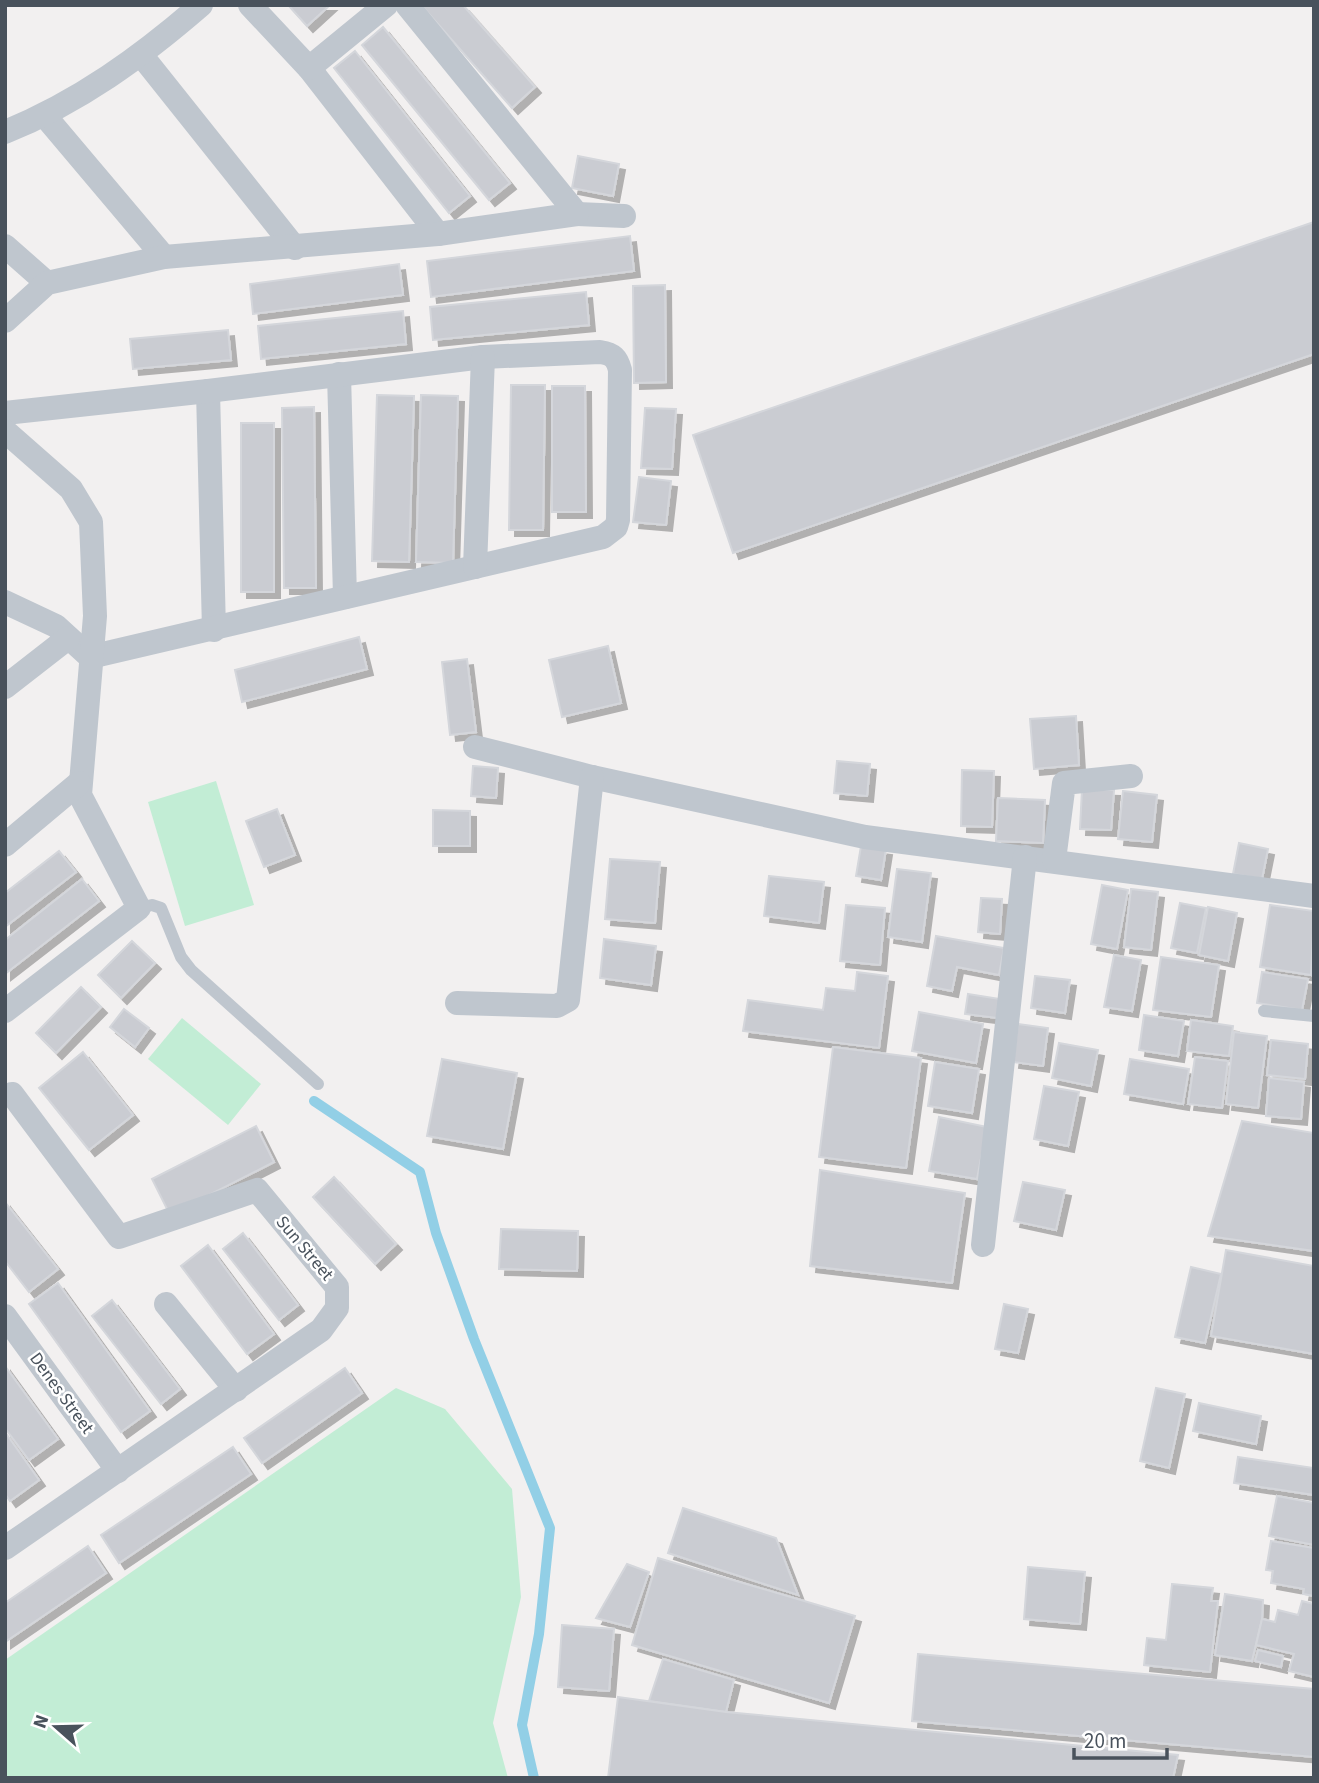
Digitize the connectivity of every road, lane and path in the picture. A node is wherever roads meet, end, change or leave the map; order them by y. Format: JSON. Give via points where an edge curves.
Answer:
{"nodes":[{"id":1,"x":201,"y":5,"type":"edge"},
{"id":2,"x":250,"y":5,"type":"edge"},
{"id":3,"x":386,"y":5,"type":"edge"},
{"id":4,"x":407,"y":5,"type":"edge"},
{"id":5,"x":142,"y":56,"type":"junction"},
{"id":6,"x":309,"y":68,"type":"junction"},
{"id":7,"x":45,"y":116,"type":"junction"},
{"id":8,"x":5,"y":132,"type":"edge"},
{"id":9,"x":577,"y":214,"type":"junction"},
{"id":10,"x":624,"y":216,"type":"dead end"},
{"id":11,"x":439,"y":234,"type":"junction"},
{"id":12,"x":5,"y":246,"type":"edge"},
{"id":13,"x":295,"y":247,"type":"junction"},
{"id":14,"x":164,"y":257,"type":"junction"},
{"id":15,"x":47,"y":283,"type":"junction"},
{"id":16,"x":5,"y":321,"type":"edge"},
{"id":17,"x":483,"y":357,"type":"junction"},
{"id":18,"x":339,"y":374,"type":"junction"},
{"id":19,"x":208,"y":391,"type":"junction"},
{"id":20,"x":5,"y":413,"type":"edge"},
{"id":21,"x":5,"y":431,"type":"edge"},
{"id":22,"x":475,"y":567,"type":"junction"},
{"id":23,"x":345,"y":597,"type":"junction"},
{"id":24,"x":5,"y":602,"type":"edge"},
{"id":25,"x":214,"y":629,"type":"junction"},
{"id":26,"x":68,"y":638,"type":"junction"},
{"id":27,"x":90,"y":657,"type":"junction"},
{"id":28,"x":5,"y":687,"type":"edge"},
{"id":29,"x":475,"y":747,"type":"dead end"},
{"id":30,"x":1131,"y":776,"type":"dead end"},
{"id":31,"x":592,"y":777,"type":"junction"},
{"id":32,"x":79,"y":783,"type":"junction"},
{"id":33,"x":5,"y":845,"type":"edge"},
{"id":34,"x":1025,"y":857,"type":"junction"},
{"id":35,"x":1054,"y":860,"type":"junction"},
{"id":36,"x":1314,"y":896,"type":"edge"},
{"id":37,"x":139,"y":908,"type":"junction"},
{"id":38,"x":457,"y":1003,"type":"dead end"},
{"id":39,"x":1264,"y":1011,"type":"dead end"},
{"id":40,"x":5,"y":1012,"type":"edge"},
{"id":41,"x":1314,"y":1016,"type":"edge"},
{"id":42,"x":318,"y":1084,"type":"dead end"},
{"id":43,"x":12,"y":1094,"type":"dead end"},
{"id":44,"x":983,"y":1245,"type":"dead end"},
{"id":45,"x":166,"y":1304,"type":"dead end"},
{"id":46,"x":5,"y":1316,"type":"edge"},
{"id":47,"x":236,"y":1390,"type":"junction"},
{"id":48,"x":118,"y":1471,"type":"junction"},
{"id":49,"x":5,"y":1548,"type":"edge"}],
"edges":[{"from":1,"to":5,"type":"street"},
{"from":2,"to":6,"type":"street"},
{"from":3,"to":6,"type":"street"},
{"from":4,"to":9,"type":"street"},
{"from":5,"to":7,"type":"street"},
{"from":5,"to":13,"type":"street"},
{"from":6,"to":11,"type":"street"},
{"from":7,"to":8,"type":"street"},
{"from":7,"to":14,"type":"street"},
{"from":9,"to":10,"type":"street"},
{"from":9,"to":11,"type":"street"},
{"from":11,"to":13,"type":"street"},
{"from":12,"to":15,"type":"street"},
{"from":13,"to":14,"type":"street"},
{"from":14,"to":15,"type":"street"},
{"from":15,"to":16,"type":"street"},
{"from":17,"to":18,"type":"street"},
{"from":17,"to":22,"type":"street"},
{"from":17,"to":22,"type":"street","via":[[600,352],[617,360],[618,520],[603,537]]},
{"from":18,"to":19,"type":"street"},
{"from":18,"to":23,"type":"street"},
{"from":19,"to":20,"type":"street"},
{"from":19,"to":25,"type":"street"},
{"from":21,"to":27,"type":"street","via":[[71,489],[91,522],[95,616]]},
{"from":22,"to":23,"type":"street"},
{"from":23,"to":25,"type":"street"},
{"from":24,"to":26,"type":"street","via":[[55,626]]},
{"from":25,"to":27,"type":"street"},
{"from":26,"to":27,"type":"street"},
{"from":26,"to":28,"type":"street"},
{"from":27,"to":32,"type":"street"},
{"from":29,"to":31,"type":"street"},
{"from":30,"to":35,"type":"street","via":[[1064,783]]},
{"from":31,"to":34,"type":"street","via":[[865,837]]},
{"from":31,"to":38,"type":"street","via":[[568,1000],[557,1006]]},
{"from":32,"to":33,"type":"street"},
{"from":32,"to":37,"type":"street","via":[[80,794]]},
{"from":34,"to":35,"type":"street"},
{"from":34,"to":44,"type":"street"},
{"from":35,"to":36,"type":"street"},
{"from":37,"to":40,"type":"street"},
{"from":37,"to":42,"type":"lane","via":[[161,908],[191,970]]},
{"from":39,"to":41,"type":"lane"},
{"from":43,"to":47,"type":"street","name":"Sun Street","via":[[120,1237],[257,1190],[337,1287],[337,1308],[321,1330]]},
{"from":45,"to":47,"type":"street"},
{"from":46,"to":48,"type":"street","name":"Denes Street"},
{"from":47,"to":48,"type":"street","name":"Sun Street"},
{"from":48,"to":49,"type":"street","name":"Sun Street"}]}
